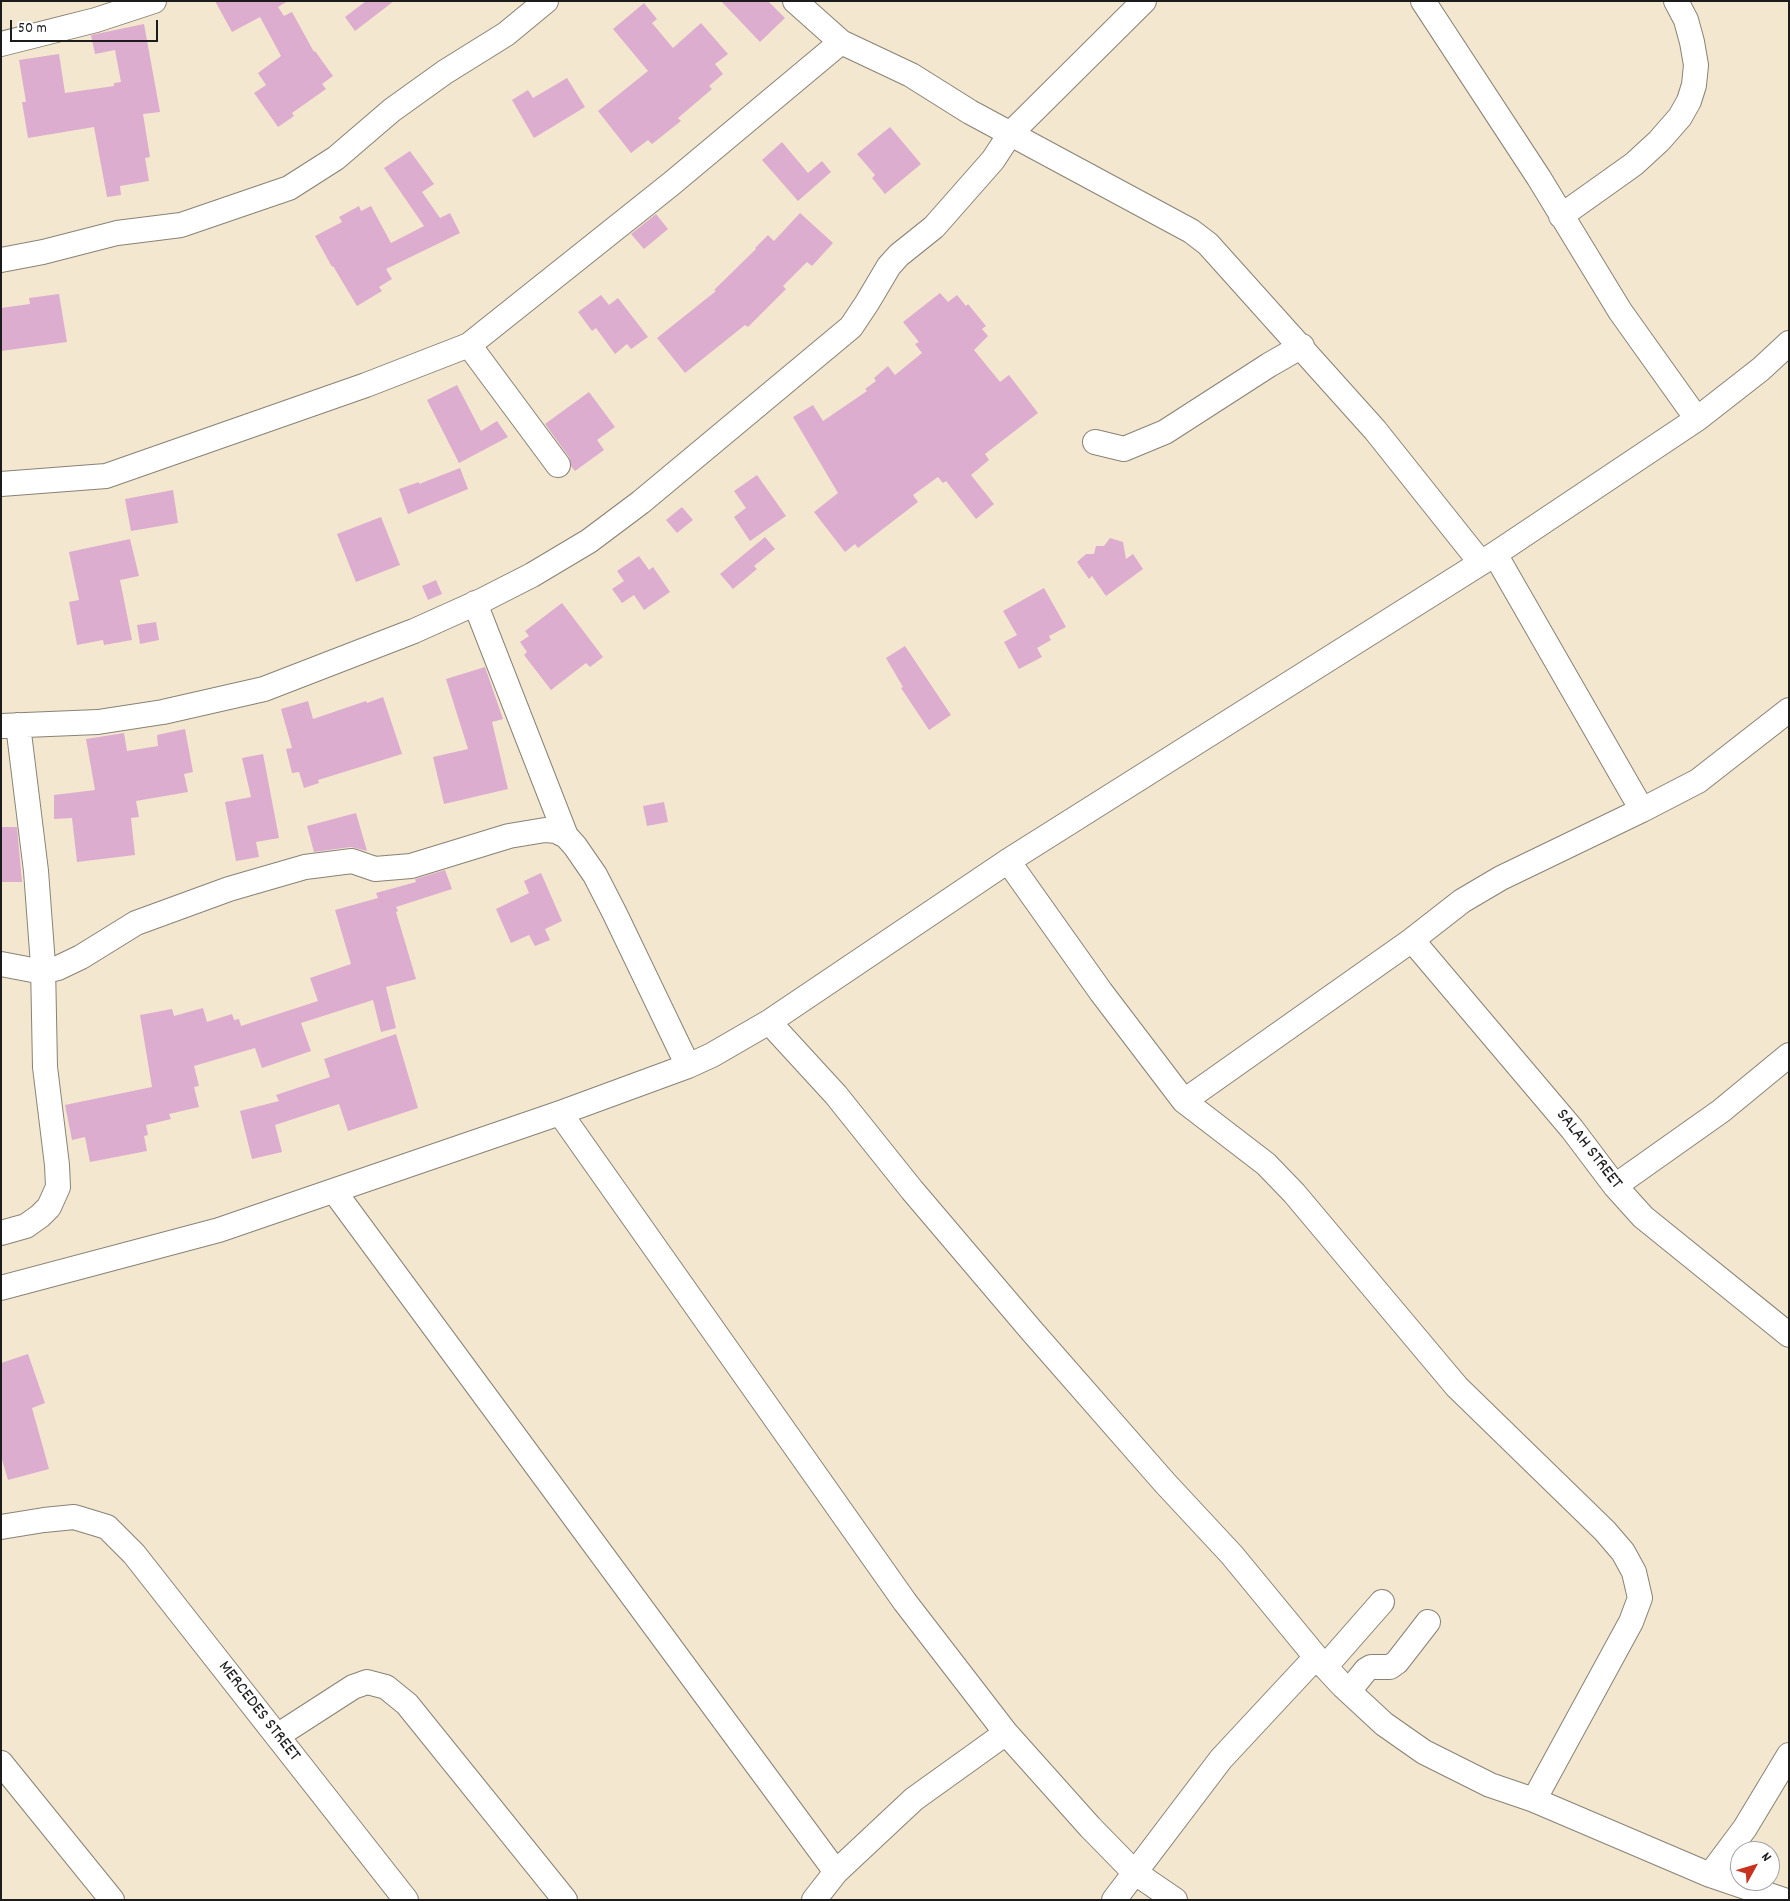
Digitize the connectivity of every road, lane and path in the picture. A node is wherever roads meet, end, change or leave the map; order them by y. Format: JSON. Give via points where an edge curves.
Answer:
{"nodes":[{"id":1,"x":154,"y":1,"type":"edge"},
{"id":2,"x":546,"y":1,"type":"edge"},
{"id":3,"x":795,"y":1,"type":"edge"},
{"id":4,"x":1144,"y":1,"type":"edge"},
{"id":5,"x":1423,"y":1,"type":"edge"},
{"id":6,"x":1676,"y":1,"type":"edge"},
{"id":7,"x":841,"y":42,"type":"junction"},
{"id":8,"x":1,"y":44,"type":"edge"},
{"id":9,"x":1010,"y":134,"type":"junction"},
{"id":10,"x":1561,"y":216,"type":"junction"},
{"id":11,"x":1,"y":260,"type":"edge"},
{"id":12,"x":1789,"y":343,"type":"edge"},
{"id":13,"x":470,"y":345,"type":"junction"},
{"id":14,"x":1302,"y":346,"type":"junction"},
{"id":15,"x":1697,"y":419,"type":"junction"},
{"id":16,"x":1095,"y":442,"type":"dead end"},
{"id":17,"x":558,"y":465,"type":"dead end"},
{"id":18,"x":1,"y":484,"type":"edge"},
{"id":19,"x":1488,"y":558,"type":"junction"},
{"id":20,"x":474,"y":603,"type":"junction"},
{"id":21,"x":1789,"y":710,"type":"edge"},
{"id":22,"x":10,"y":725,"type":"edge"},
{"id":23,"x":1642,"y":810,"type":"junction"},
{"id":24,"x":566,"y":836,"type":"junction"},
{"id":25,"x":1008,"y":861,"type":"junction"},
{"id":26,"x":1412,"y":940,"type":"junction"},
{"id":27,"x":1,"y":964,"type":"edge"},
{"id":28,"x":43,"y":972,"type":"junction"},
{"id":29,"x":769,"y":1022,"type":"junction"},
{"id":30,"x":1789,"y":1055,"type":"edge"},
{"id":31,"x":688,"y":1066,"type":"junction"},
{"id":32,"x":1184,"y":1101,"type":"junction"},
{"id":33,"x":560,"y":1113,"type":"junction"},
{"id":34,"x":1615,"y":1186,"type":"junction"},
{"id":35,"x":334,"y":1190,"type":"junction"},
{"id":36,"x":1,"y":1233,"type":"edge"},
{"id":37,"x":1,"y":1288,"type":"edge"},
{"id":38,"x":1789,"y":1335,"type":"edge"},
{"id":39,"x":1,"y":1527,"type":"edge"},
{"id":40,"x":1382,"y":1602,"type":"dead end"},
{"id":41,"x":1428,"y":1622,"type":"dead end"},
{"id":42,"x":1320,"y":1662,"type":"junction"},
{"id":43,"x":1349,"y":1691,"type":"junction"},
{"id":44,"x":1006,"y":1733,"type":"junction"},
{"id":45,"x":277,"y":1736,"type":"junction"},
{"id":46,"x":1789,"y":1755,"type":"edge"},
{"id":47,"x":1,"y":1762,"type":"edge"},
{"id":48,"x":1534,"y":1800,"type":"junction"},
{"id":49,"x":836,"y":1872,"type":"junction"},
{"id":50,"x":1134,"y":1872,"type":"junction"},
{"id":51,"x":1710,"y":1875,"type":"junction"},
{"id":52,"x":112,"y":1900,"type":"edge"},
{"id":53,"x":406,"y":1900,"type":"edge"},
{"id":54,"x":565,"y":1900,"type":"edge"},
{"id":55,"x":814,"y":1900,"type":"edge"},
{"id":56,"x":1114,"y":1900,"type":"edge"},
{"id":57,"x":1175,"y":1900,"type":"edge"},
{"id":58,"x":1784,"y":1900,"type":"edge"}],
"edges":[{"from":1,"to":8,"type":"street","via":[[96,20]]},
{"from":2,"to":11,"type":"street","via":[[506,34],[392,110],[336,158],[288,188],[181,225],[117,233]]},
{"from":3,"to":7,"type":"street"},
{"from":4,"to":9,"type":"street"},
{"from":5,"to":10,"type":"street","via":[[1540,178]]},
{"from":6,"to":10,"type":"street","via":[[1686,20],[1696,65],[1689,101],[1659,142]]},
{"from":7,"to":9,"type":"street","via":[[911,75]]},
{"from":7,"to":13,"type":"street"},
{"from":9,"to":14,"type":"street","via":[[1191,231],[1224,260]]},
{"from":9,"to":20,"type":"street","via":[[994,160],[940,221],[894,260],[851,327],[834,342],[641,502],[589,541],[532,575]]},
{"from":10,"to":15,"type":"street","via":[[1620,310]]},
{"from":12,"to":15,"type":"street"},
{"from":13,"to":17,"type":"street"},
{"from":13,"to":18,"type":"street","via":[[106,476]]},
{"from":14,"to":16,"type":"street","via":[[1165,432],[1124,448]]},
{"from":14,"to":19,"type":"street"},
{"from":15,"to":19,"type":"street"},
{"from":19,"to":23,"type":"street"},
{"from":19,"to":25,"type":"street"},
{"from":20,"to":22,"type":"street","via":[[414,631],[264,689],[163,712],[98,722]]},
{"from":20,"to":24,"type":"street"},
{"from":21,"to":23,"type":"street","via":[[1698,781]]},
{"from":22,"to":28,"type":"street","via":[[36,871]]},
{"from":23,"to":26,"type":"street","via":[[1501,878],[1462,901]]},
{"from":24,"to":28,"type":"street","via":[[545,830],[509,836],[410,866],[375,869],[352,861],[280,873],[136,923],[81,957]]},
{"from":24,"to":31,"type":"street","via":[[595,875]]},
{"from":25,"to":29,"type":"street"},
{"from":25,"to":32,"type":"street"},
{"from":26,"to":32,"type":"street"},
{"from":26,"to":34,"type":"street","name":"SALAH STREET","via":[[1572,1129]]},
{"from":27,"to":28,"type":"street"},
{"from":28,"to":36,"type":"street","via":[[45,1067],[58,1187],[49,1207],[40,1216],[26,1226]]},
{"from":29,"to":31,"type":"street"},
{"from":29,"to":42,"type":"street","via":[[836,1095],[912,1190],[1165,1483],[1232,1555]]},
{"from":30,"to":34,"type":"street","via":[[1721,1111]]},
{"from":31,"to":33,"type":"street"},
{"from":32,"to":48,"type":"street","via":[[1266,1164],[1294,1193],[1457,1387],[1605,1531],[1623,1552],[1634,1572],[1640,1598],[1631,1622]]},
{"from":33,"to":35,"type":"street"},
{"from":33,"to":44,"type":"street","via":[[904,1602]]},
{"from":34,"to":38,"type":"street","name":"SALAH STREET","via":[[1643,1217]]},
{"from":35,"to":37,"type":"street","via":[[219,1230]]},
{"from":35,"to":49,"type":"street"},
{"from":39,"to":45,"type":"street","name":"MERCEDES STREET","via":[[74,1517],[106,1527],[134,1554]]},
{"from":40,"to":42,"type":"street"},
{"from":41,"to":43,"type":"street","via":[[1396,1662],[1390,1667],[1366,1670]]},
{"from":42,"to":43,"type":"street"},
{"from":42,"to":50,"type":"street","via":[[1221,1759]]},
{"from":43,"to":48,"type":"street","via":[[1384,1724],[1424,1752],[1490,1785]]},
{"from":44,"to":49,"type":"street","via":[[914,1799]]},
{"from":44,"to":50,"type":"street"},
{"from":45,"to":53,"type":"street","name":"MERCEDES STREET"},
{"from":45,"to":54,"type":"street","via":[[354,1687],[367,1682],[386,1687],[407,1704]]},
{"from":46,"to":51,"type":"street","via":[[1745,1828]]},
{"from":47,"to":52,"type":"street"},
{"from":48,"to":51,"type":"street"},
{"from":49,"to":55,"type":"street"},
{"from":50,"to":56,"type":"street"},
{"from":50,"to":57,"type":"street"},
{"from":51,"to":58,"type":"street"}]}
